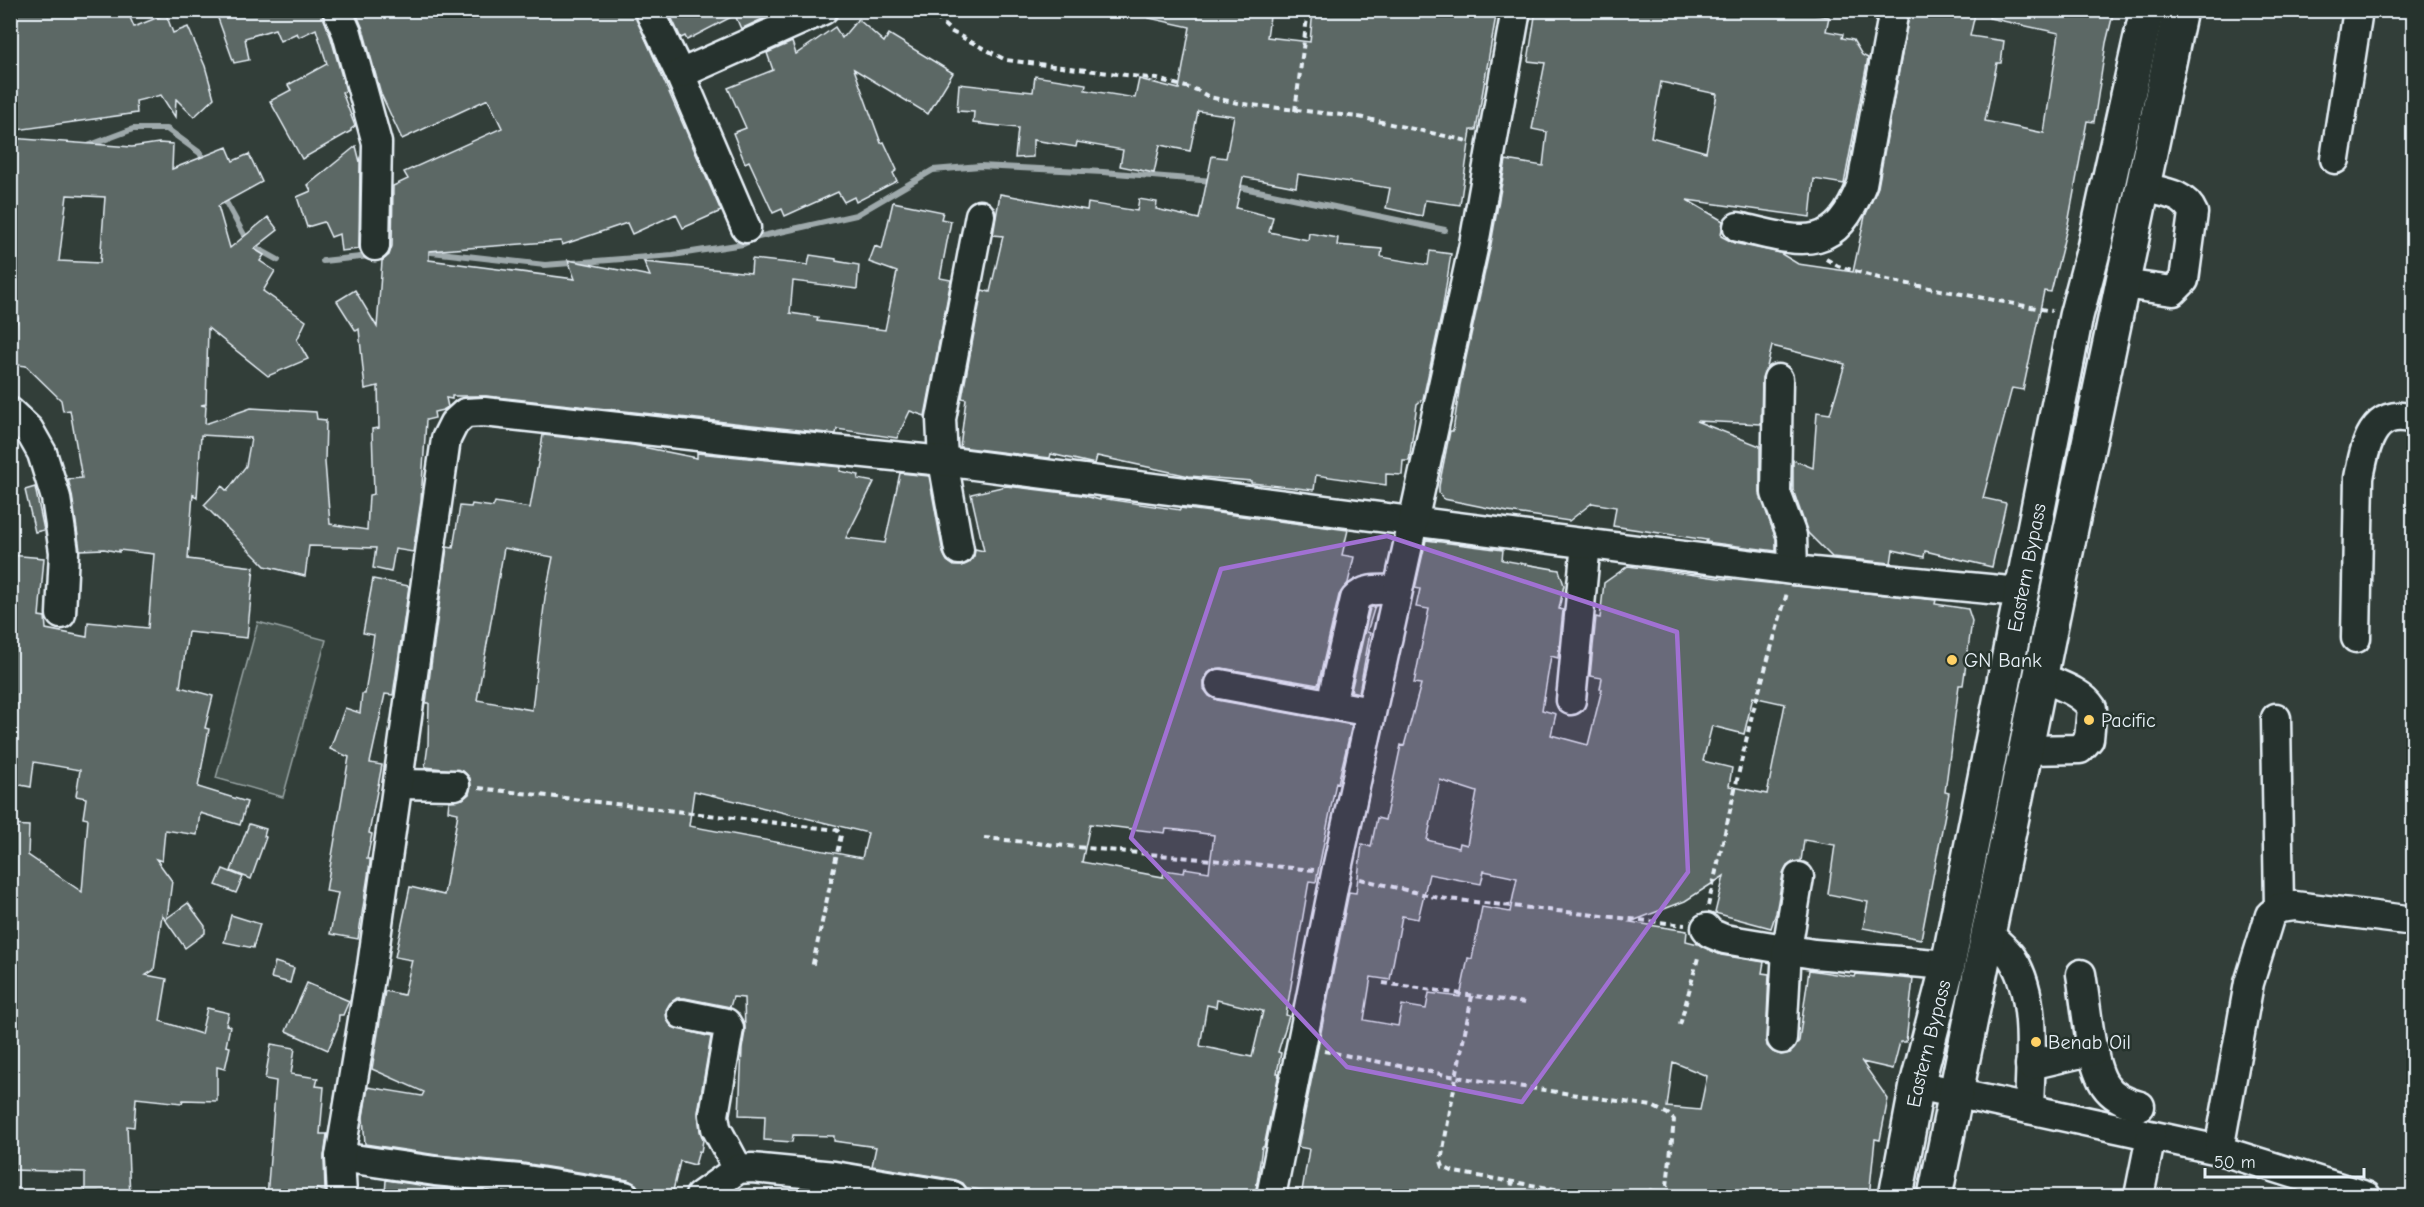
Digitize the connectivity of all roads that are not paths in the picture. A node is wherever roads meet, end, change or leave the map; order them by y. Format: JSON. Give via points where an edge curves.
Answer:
{"nodes":[{"id":1,"x":337,"y":10,"type":"edge"},
{"id":2,"x":649,"y":10,"type":"edge"},
{"id":3,"x":823,"y":10,"type":"edge"},
{"id":4,"x":1516,"y":10,"type":"edge"},
{"id":5,"x":1894,"y":10,"type":"edge"},
{"id":6,"x":2147,"y":10,"type":"edge"},
{"id":7,"x":2180,"y":10,"type":"edge"},
{"id":8,"x":2358,"y":10,"type":"edge"},
{"id":9,"x":680,"y":74,"type":"junction"},
{"id":10,"x":2335,"y":159,"type":"dead end"},
{"id":11,"x":2142,"y":187,"type":"junction"},
{"id":12,"x":980,"y":215,"type":"dead end"},
{"id":13,"x":1738,"y":227,"type":"dead end"},
{"id":14,"x":746,"y":228,"type":"dead end"},
{"id":15,"x":375,"y":246,"type":"dead end"},
{"id":16,"x":2122,"y":284,"type":"junction"},
{"id":17,"x":1778,"y":379,"type":"dead end"},
{"id":18,"x":10,"y":412,"type":"edge"},
{"id":19,"x":2414,"y":419,"type":"edge"},
{"id":20,"x":943,"y":461,"type":"junction"},
{"id":21,"x":1412,"y":522,"type":"junction"},
{"id":22,"x":1586,"y":543,"type":"junction"},
{"id":23,"x":959,"y":550,"type":"dead end"},
{"id":24,"x":1793,"y":570,"type":"junction"},
{"id":25,"x":1397,"y":590,"type":"junction"},
{"id":26,"x":2020,"y":592,"type":"junction"},
{"id":27,"x":61,"y":614,"type":"dead end"},
{"id":28,"x":2356,"y":638,"type":"dead end"},
{"id":29,"x":2041,"y":677,"type":"junction"},
{"id":30,"x":1220,"y":684,"type":"dead end"},
{"id":31,"x":1571,"y":700,"type":"dead end"},
{"id":32,"x":1331,"y":704,"type":"junction"},
{"id":33,"x":1371,"y":712,"type":"junction"},
{"id":34,"x":2276,"y":718,"type":"dead end"},
{"id":35,"x":2026,"y":750,"type":"junction"},
{"id":36,"x":398,"y":784,"type":"junction"},
{"id":37,"x":455,"y":785,"type":"road end"},
{"id":38,"x":1799,"y":877,"type":"dead end"},
{"id":39,"x":2279,"y":908,"type":"junction"},
{"id":40,"x":2414,"y":921,"type":"edge"},
{"id":41,"x":1706,"y":928,"type":"road end"},
{"id":42,"x":1989,"y":934,"type":"junction"},
{"id":43,"x":1787,"y":949,"type":"junction"},
{"id":44,"x":1948,"y":965,"type":"junction"},
{"id":45,"x":2081,"y":974,"type":"dead end"},
{"id":46,"x":682,"y":1014,"type":"dead end"},
{"id":47,"x":1782,"y":1039,"type":"dead end"},
{"id":48,"x":2094,"y":1050,"type":"junction"},
{"id":49,"x":2030,"y":1065,"type":"junction"},
{"id":50,"x":1917,"y":1085,"type":"junction"},
{"id":51,"x":1957,"y":1094,"type":"junction"},
{"id":52,"x":2140,"y":1106,"type":"dead end"},
{"id":53,"x":2029,"y":1109,"type":"junction"},
{"id":54,"x":2151,"y":1136,"type":"junction"},
{"id":55,"x":2219,"y":1150,"type":"junction"},
{"id":56,"x":340,"y":1158,"type":"junction"},
{"id":57,"x":738,"y":1169,"type":"junction"},
{"id":58,"x":342,"y":1197,"type":"edge"},
{"id":59,"x":625,"y":1197,"type":"edge"},
{"id":60,"x":700,"y":1197,"type":"edge"},
{"id":61,"x":953,"y":1197,"type":"edge"},
{"id":62,"x":1271,"y":1197,"type":"edge"},
{"id":63,"x":1896,"y":1197,"type":"edge"},
{"id":64,"x":1935,"y":1197,"type":"edge"},
{"id":65,"x":2139,"y":1197,"type":"edge"},
{"id":66,"x":2366,"y":1197,"type":"edge"}],
"edges":[{"from":1,"to":15,"type":"street","via":[[348,33],[376,143]]},
{"from":2,"to":9,"type":"street"},
{"from":3,"to":9,"type":"street"},
{"from":4,"to":21,"type":"street","via":[[1474,244]]},
{"from":5,"to":13,"type":"street","via":[[1862,184],[1853,207],[1826,236],[1795,241]]},
{"from":6,"to":26,"type":"highway","name":"Eastern Bypass","via":[[2076,316]]},
{"from":7,"to":11,"type":"highway","name":"Eastern Bypass"},
{"from":8,"to":10,"type":"street"},
{"from":9,"to":14,"type":"street"},
{"from":11,"to":16,"type":"highway","name":"Eastern Bypass"},
{"from":11,"to":16,"type":"street","via":[[2183,199],[2190,206],[2193,213],[2184,280],[2173,291]]},
{"from":12,"to":20,"type":"street","via":[[941,419]]},
{"from":16,"to":29,"type":"highway","name":"Eastern Bypass"},
{"from":17,"to":24,"type":"street","via":[[1776,493],[1792,536]]},
{"from":18,"to":27,"type":"street","via":[[29,430],[42,453],[56,498],[64,552]]},
{"from":19,"to":28,"type":"street","via":[[2397,416],[2384,420],[2375,428],[2362,460]]},
{"from":20,"to":21,"type":"street"},
{"from":20,"to":23,"type":"street"},
{"from":20,"to":36,"type":"street","via":[[465,412],[446,439]]},
{"from":21,"to":22,"type":"street"},
{"from":21,"to":25,"type":"street"},
{"from":22,"to":24,"type":"street"},
{"from":22,"to":31,"type":"street"},
{"from":24,"to":26,"type":"street"},
{"from":25,"to":32,"type":"street","via":[[1366,590],[1355,598]]},
{"from":25,"to":33,"type":"street"},
{"from":26,"to":44,"type":"highway","name":"Eastern Bypass"},
{"from":29,"to":35,"type":"highway","name":"Eastern Bypass"},
{"from":29,"to":35,"type":"street","via":[[2089,704],[2090,739],[2080,749]]},
{"from":30,"to":32,"type":"street"},
{"from":32,"to":33,"type":"street"},
{"from":33,"to":62,"type":"street"},
{"from":34,"to":39,"type":"street"},
{"from":35,"to":42,"type":"highway","name":"Eastern Bypass"},
{"from":36,"to":37,"type":"street"},
{"from":36,"to":56,"type":"street"},
{"from":38,"to":43,"type":"street"},
{"from":39,"to":40,"type":"street","via":[[2295,906]]},
{"from":39,"to":55,"type":"street","via":[[2270,915],[2249,983]]},
{"from":41,"to":43,"type":"street","via":[[1724,939]]},
{"from":42,"to":49,"type":"street","via":[[2012,958],[2025,990],[2032,1042]]},
{"from":42,"to":51,"type":"highway","name":"Eastern Bypass"},
{"from":43,"to":44,"type":"street"},
{"from":43,"to":47,"type":"street"},
{"from":44,"to":50,"type":"highway","name":"Eastern Bypass"},
{"from":45,"to":48,"type":"street"},
{"from":46,"to":57,"type":"street","via":[[726,1023],[729,1028],[714,1115],[716,1128]]},
{"from":48,"to":49,"type":"street"},
{"from":48,"to":52,"type":"street","via":[[2105,1086],[2126,1103]]},
{"from":49,"to":53,"type":"street"},
{"from":50,"to":51,"type":"street"},
{"from":50,"to":63,"type":"highway","name":"Eastern Bypass"},
{"from":51,"to":53,"type":"street"},
{"from":51,"to":64,"type":"highway","name":"Eastern Bypass"},
{"from":53,"to":54,"type":"street"},
{"from":54,"to":55,"type":"street"},
{"from":54,"to":65,"type":"street"},
{"from":55,"to":66,"type":"street"},
{"from":56,"to":58,"type":"street"},
{"from":56,"to":59,"type":"street","via":[[520,1179]]},
{"from":57,"to":60,"type":"street"},
{"from":57,"to":61,"type":"street","via":[[834,1176]]}]}
